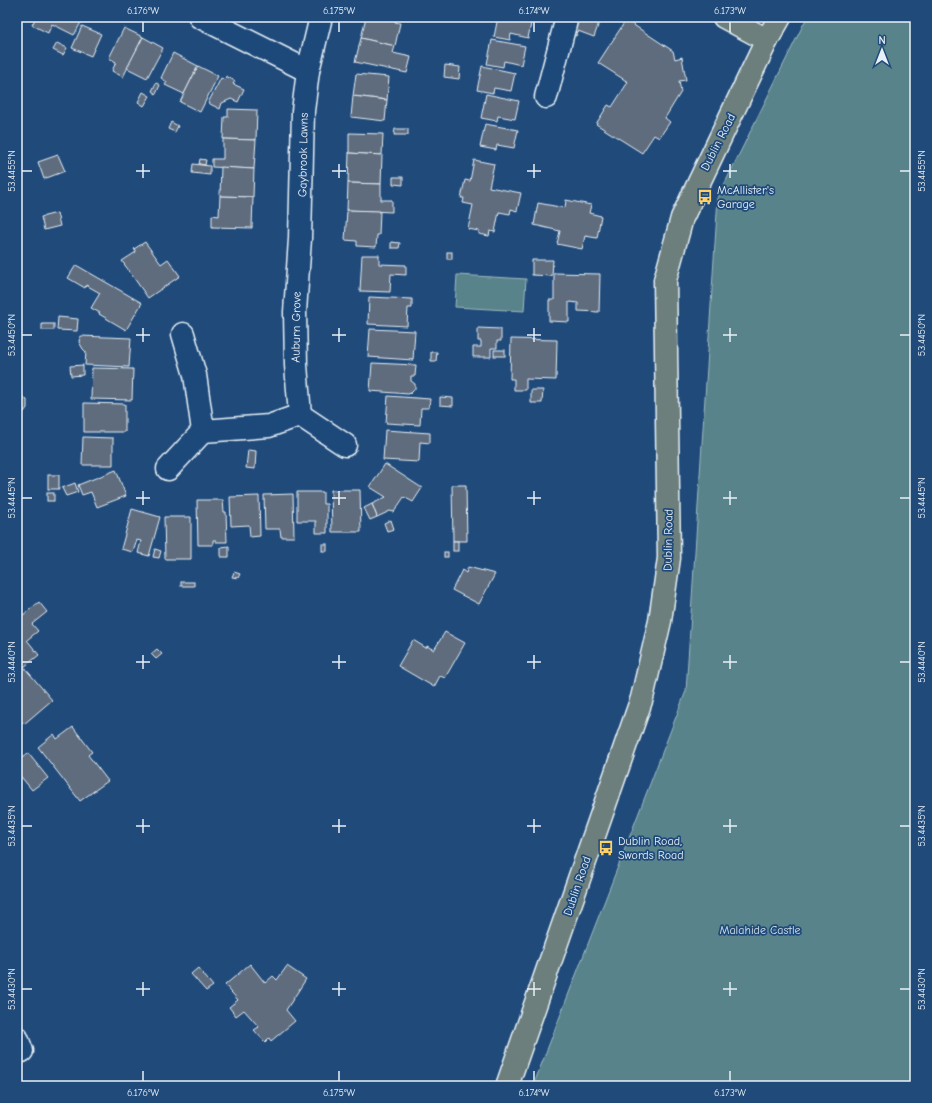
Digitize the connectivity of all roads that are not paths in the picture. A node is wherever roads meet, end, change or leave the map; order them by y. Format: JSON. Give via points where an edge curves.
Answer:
{"nodes":[{"id":1,"x":200,"y":17,"type":"edge"},
{"id":2,"x":321,"y":17,"type":"edge"},
{"id":3,"x":566,"y":17,"type":"edge"},
{"id":4,"x":724,"y":17,"type":"edge"},
{"id":5,"x":780,"y":17,"type":"edge"},
{"id":6,"x":767,"y":40,"type":"junction"},
{"id":7,"x":308,"y":71,"type":"junction"},
{"id":8,"x":546,"y":97,"type":"dead end"},
{"id":9,"x":300,"y":239,"type":"joint"},
{"id":10,"x":183,"y":334,"type":"dead end"},
{"id":11,"x":300,"y":415,"type":"junction"},
{"id":12,"x":203,"y":431,"type":"junction"},
{"id":13,"x":345,"y":445,"type":"dead end"},
{"id":14,"x":168,"y":469,"type":"dead end"},
{"id":15,"x":507,"y":1086,"type":"edge"}],
"edges":[{"from":1,"to":7,"type":"street"},
{"from":2,"to":7,"type":"street","name":"Gaybrook Lawns"},
{"from":3,"to":8,"type":"street"},
{"from":4,"to":6,"type":"main road"},
{"from":5,"to":6,"type":"main road","name":"Dublin Road"},
{"from":6,"to":15,"type":"main road","name":"Dublin Road","via":[[682,218],[665,280],[670,558],[660,621],[642,698]]},
{"from":7,"to":9,"type":"street","name":"Gaybrook Lawns","via":[[303,111]]},
{"from":9,"to":11,"type":"street","name":"Auburn Grove","via":[[295,312]]},
{"from":10,"to":12,"type":"street","via":[[195,375]]},
{"from":11,"to":12,"type":"street","via":[[269,426]]},
{"from":11,"to":13,"type":"street"},
{"from":12,"to":14,"type":"street"}]}
